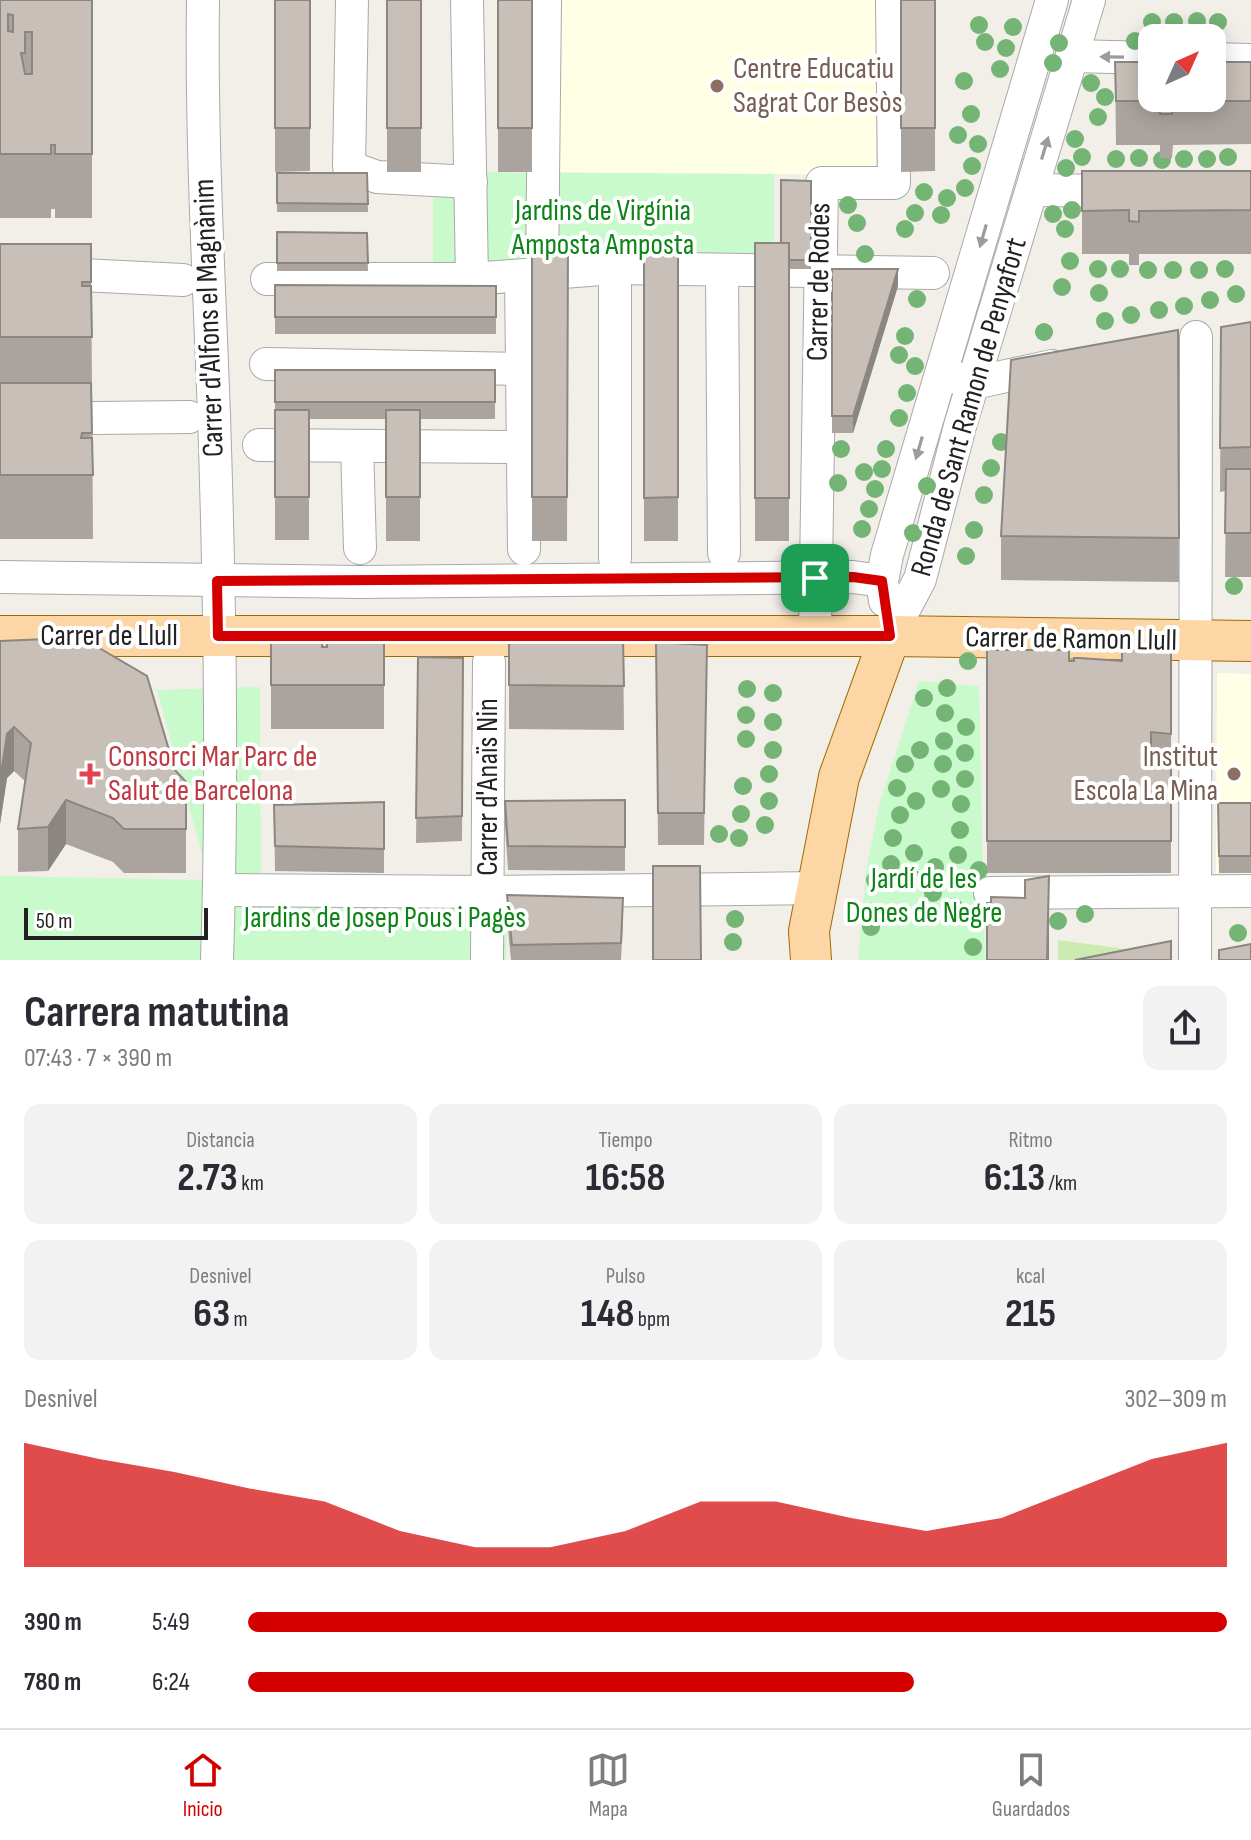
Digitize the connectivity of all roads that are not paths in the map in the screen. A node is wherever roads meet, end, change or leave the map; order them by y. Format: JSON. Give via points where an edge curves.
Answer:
{"nodes":[{"id":1,"x":203,"y":0,"type":"edge"},
{"id":2,"x":352,"y":0,"type":"edge"},
{"id":3,"x":467,"y":0,"type":"edge"},
{"id":4,"x":545,"y":0,"type":"edge"},
{"id":5,"x":892,"y":0,"type":"edge"},
{"id":6,"x":1052,"y":0,"type":"edge"},
{"id":7,"x":1089,"y":0,"type":"edge"},
{"id":8,"x":1072,"y":56,"type":"junction"},
{"id":9,"x":1138,"y":58,"type":"edge"},
{"id":10,"x":1226,"y":59,"type":"edge"},
{"id":11,"x":1251,"y":60,"type":"edge"},
{"id":12,"x":471,"y":182,"type":"junction"},
{"id":13,"x":1032,"y":190,"type":"junction"},
{"id":14,"x":1147,"y":191,"type":"edge"},
{"id":15,"x":615,"y":268,"type":"junction"},
{"id":16,"x":722,"y":270,"type":"junction"},
{"id":17,"x":0,"y":271,"type":"edge"},
{"id":18,"x":818,"y":271,"type":"junction"},
{"id":19,"x":933,"y":273,"type":"dead end"},
{"id":20,"x":532,"y":275,"type":"junction"},
{"id":21,"x":267,"y":279,"type":"dead end"},
{"id":22,"x":472,"y":279,"type":"junction"},
{"id":23,"x":183,"y":280,"type":"dead end"},
{"id":24,"x":1195,"y":337,"type":"dead end"},
{"id":25,"x":1081,"y":360,"type":"edge"},
{"id":26,"x":266,"y":364,"type":"dead end"},
{"id":27,"x":522,"y":369,"type":"junction"},
{"id":28,"x":941,"y":373,"type":"junction"},
{"id":29,"x":974,"y":383,"type":"junction"},
{"id":30,"x":189,"y":417,"type":"dead end"},
{"id":31,"x":0,"y":419,"type":"edge"},
{"id":32,"x":259,"y":445,"type":"dead end"},
{"id":33,"x":357,"y":446,"type":"junction"},
{"id":34,"x":522,"y":447,"type":"junction"},
{"id":35,"x":360,"y":548,"type":"dead end"},
{"id":36,"x":524,"y":549,"type":"dead end"},
{"id":37,"x":724,"y":553,"type":"dead end"},
{"id":38,"x":615,"y":558,"type":"dead end"},
{"id":39,"x":0,"y":577,"type":"edge"},
{"id":40,"x":815,"y":578,"type":"junction"},
{"id":41,"x":217,"y":581,"type":"junction"},
{"id":42,"x":882,"y":581,"type":"junction"},
{"id":43,"x":0,"y":636,"type":"edge"},
{"id":44,"x":218,"y":636,"type":"junction"},
{"id":45,"x":815,"y":636,"type":"junction"},
{"id":46,"x":890,"y":636,"type":"junction"},
{"id":47,"x":1198,"y":640,"type":"junction"},
{"id":48,"x":1251,"y":641,"type":"edge"},
{"id":49,"x":489,"y":662,"type":"dead end"},
{"id":50,"x":818,"y":888,"type":"junction"},
{"id":51,"x":219,"y":890,"type":"junction"},
{"id":52,"x":1251,"y":891,"type":"edge"},
{"id":53,"x":488,"y":892,"type":"junction"},
{"id":54,"x":990,"y":893,"type":"dead end"},
{"id":55,"x":1195,"y":893,"type":"junction"},
{"id":56,"x":217,"y":960,"type":"edge"},
{"id":57,"x":487,"y":960,"type":"edge"},
{"id":58,"x":811,"y":960,"type":"edge"},
{"id":59,"x":1195,"y":960,"type":"edge"}],
"edges":[{"from":1,"to":41,"type":"street","name":"Carrer d'Alfons el Magnànim","via":[[201,119]]},
{"from":2,"to":12,"type":"street","via":[[349,167],[377,177]]},
{"from":3,"to":12,"type":"street"},
{"from":4,"to":20,"type":"street"},
{"from":5,"to":18,"type":"street","name":"Carrer de Rodes","via":[[894,183],[822,183]]},
{"from":6,"to":28,"type":"street","name":"Ronda de Sant Ramon de Penyafort","one_way":true},
{"from":7,"to":8,"type":"street","name":"Ronda de Sant Ramon de Penyafort"},
{"from":9,"to":8,"type":"street","one_way":true},
{"from":13,"to":8,"type":"street","name":"Ronda de Sant Ramon de Penyafort","one_way":true},
{"from":10,"to":11,"type":"street"},
{"from":12,"to":22,"type":"street"},
{"from":13,"to":14,"type":"street"},
{"from":13,"to":29,"type":"street","name":"Ronda de Sant Ramon de Penyafort"},
{"from":15,"to":16,"type":"street"},
{"from":15,"to":20,"type":"street"},
{"from":15,"to":38,"type":"street"},
{"from":16,"to":18,"type":"street"},
{"from":16,"to":37,"type":"street"},
{"from":17,"to":23,"type":"street"},
{"from":18,"to":19,"type":"street"},
{"from":18,"to":40,"type":"street","name":"Carrer de Rodes"},
{"from":20,"to":22,"type":"street"},
{"from":20,"to":27,"type":"street"},
{"from":21,"to":22,"type":"street"},
{"from":24,"to":47,"type":"street"},
{"from":25,"to":29,"type":"street"},
{"from":26,"to":27,"type":"street"},
{"from":27,"to":34,"type":"street"},
{"from":28,"to":29,"type":"street"},
{"from":28,"to":42,"type":"street","name":"Ronda de Sant Ramon de Penyafort","one_way":true},
{"from":29,"to":46,"type":"street","name":"Ronda de Sant Ramon de Penyafort","via":[[915,593]]},
{"from":30,"to":31,"type":"street"},
{"from":32,"to":33,"type":"street"},
{"from":33,"to":34,"type":"street"},
{"from":33,"to":35,"type":"street"},
{"from":34,"to":36,"type":"street"},
{"from":39,"to":41,"type":"street","name":"Carrer de Llull"},
{"from":40,"to":41,"type":"street","name":"Carrer de Llull"},
{"from":40,"to":42,"type":"street","name":"Carrer de Llull"},
{"from":40,"to":45,"type":"street","name":"Carrer de Rodes"},
{"from":41,"to":44,"type":"street","name":"Carrer d'Alfons el Magnànim"},
{"from":42,"to":46,"type":"street","name":"Ronda de Sant Ramon de Penyafort"},
{"from":43,"to":44,"type":"main road","name":"Carrer de Llull"},
{"from":44,"to":45,"type":"main road","name":"Carrer de Llull"},
{"from":44,"to":51,"type":"street","name":"Carrer d'Alfons el Magnànim"},
{"from":45,"to":46,"type":"main road","name":"Carrer de Llull"},
{"from":46,"to":47,"type":"main road","name":"Carrer de Ramon Llull"},
{"from":46,"to":50,"type":"main road","via":[[839,777]]},
{"from":47,"to":48,"type":"main road","name":"Carrer de Ramon Llull"},
{"from":47,"to":55,"type":"street"},
{"from":49,"to":53,"type":"street","name":"Carrer d'Anaïs Nin"},
{"from":50,"to":53,"type":"street"},
{"from":50,"to":58,"type":"main road","via":[[809,931]]},
{"from":51,"to":53,"type":"street"},
{"from":51,"to":56,"type":"street","name":"Carrer d'Alfons el Magnànim"},
{"from":52,"to":55,"type":"street"},
{"from":53,"to":57,"type":"street","name":"Carrer d'Anaïs Nin"},
{"from":54,"to":55,"type":"street"},
{"from":55,"to":59,"type":"street"}]}
